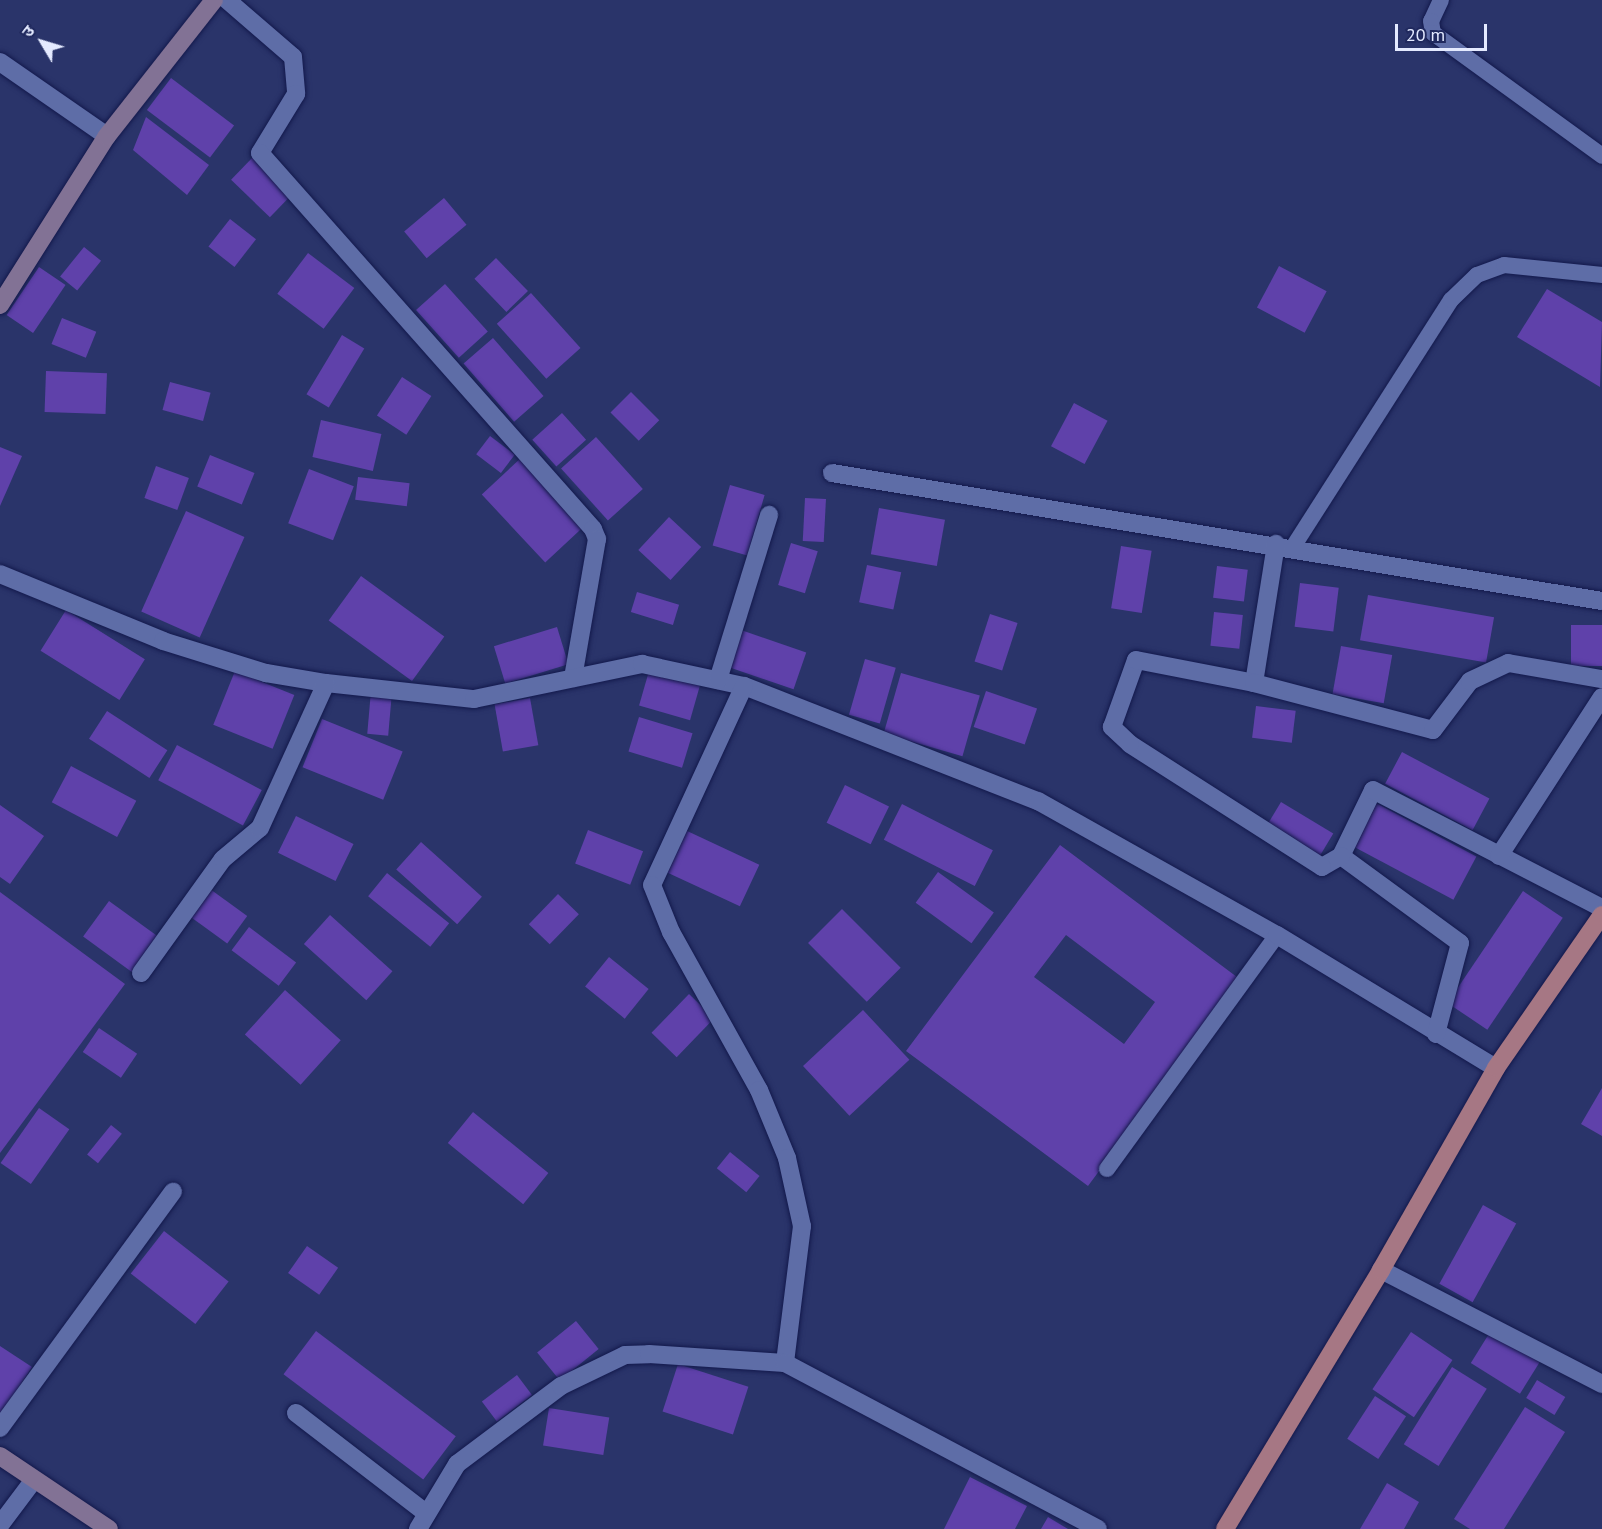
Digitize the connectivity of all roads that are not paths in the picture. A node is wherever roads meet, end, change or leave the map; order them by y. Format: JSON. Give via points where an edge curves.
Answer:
{"nodes":[{"id":1,"x":214,"y":0,"type":"edge"},
{"id":2,"x":227,"y":0,"type":"edge"},
{"id":3,"x":1441,"y":0,"type":"edge"},
{"id":4,"x":0,"y":62,"type":"edge"},
{"id":5,"x":107,"y":136,"type":"junction"},
{"id":6,"x":1602,"y":156,"type":"edge"},
{"id":7,"x":1602,"y":275,"type":"edge"},
{"id":8,"x":0,"y":305,"type":"edge"},
{"id":9,"x":832,"y":472,"type":"dead end"},
{"id":10,"x":768,"y":515,"type":"dead end"},
{"id":11,"x":1285,"y":546,"type":"junction"},
{"id":12,"x":0,"y":574,"type":"edge"},
{"id":13,"x":1602,"y":601,"type":"edge"},
{"id":14,"x":573,"y":678,"type":"junction"},
{"id":15,"x":1602,"y":679,"type":"edge"},
{"id":16,"x":718,"y":680,"type":"junction"},
{"id":17,"x":326,"y":683,"type":"junction"},
{"id":18,"x":1254,"y":683,"type":"junction"},
{"id":19,"x":744,"y":686,"type":"junction"},
{"id":20,"x":1602,"y":697,"type":"edge"},
{"id":21,"x":1341,"y":856,"type":"junction"},
{"id":22,"x":1499,"y":856,"type":"junction"},
{"id":23,"x":1602,"y":908,"type":"edge"},
{"id":24,"x":1602,"y":915,"type":"edge"},
{"id":25,"x":1277,"y":935,"type":"junction"},
{"id":26,"x":141,"y":973,"type":"dead end"},
{"id":27,"x":1436,"y":1034,"type":"junction"},
{"id":28,"x":1496,"y":1068,"type":"junction"},
{"id":29,"x":1107,"y":1169,"type":"dead end"},
{"id":30,"x":173,"y":1192,"type":"dead end"},
{"id":31,"x":1381,"y":1270,"type":"junction"},
{"id":32,"x":785,"y":1363,"type":"junction"},
{"id":33,"x":1602,"y":1384,"type":"edge"},
{"id":34,"x":296,"y":1413,"type":"dead end"},
{"id":35,"x":0,"y":1428,"type":"edge"},
{"id":36,"x":0,"y":1456,"type":"edge"},
{"id":37,"x":33,"y":1481,"type":"junction"},
{"id":38,"x":423,"y":1521,"type":"edge"},
{"id":39,"x":0,"y":1525,"type":"edge"},
{"id":40,"x":109,"y":1529,"type":"edge"},
{"id":41,"x":1098,"y":1529,"type":"edge"},
{"id":42,"x":1225,"y":1529,"type":"edge"}],
"edges":[{"from":1,"to":5,"type":"street"},
{"from":2,"to":14,"type":"street","via":[[293,57],[296,94],[260,153],[593,529],[597,539]]},
{"from":3,"to":6,"type":"lane","via":[[1431,21],[1438,38]]},
{"from":4,"to":5,"type":"street"},
{"from":5,"to":8,"type":"street"},
{"from":7,"to":11,"type":"lane","via":[[1504,265],[1477,275],[1450,300]]},
{"from":9,"to":11,"type":"street"},
{"from":10,"to":16,"type":"street"},
{"from":11,"to":13,"type":"street"},
{"from":11,"to":18,"type":"street"},
{"from":12,"to":17,"type":"street","via":[[163,641],[266,673]]},
{"from":14,"to":16,"type":"street","via":[[642,664]]},
{"from":14,"to":17,"type":"street","via":[[474,699]]},
{"from":15,"to":18,"type":"street","via":[[1508,663],[1470,681],[1433,730]]},
{"from":16,"to":19,"type":"street"},
{"from":17,"to":26,"type":"street","via":[[260,828],[223,859]]},
{"from":18,"to":21,"type":"street","via":[[1136,660],[1112,727],[1130,744],[1322,867]]},
{"from":19,"to":25,"type":"street","via":[[1038,801]]},
{"from":19,"to":32,"type":"street","via":[[652,885],[671,932],[759,1090],[787,1158],[802,1226]]},
{"from":20,"to":22,"type":"street"},
{"from":21,"to":22,"type":"street","via":[[1373,790]]},
{"from":21,"to":27,"type":"street","via":[[1460,943]]},
{"from":22,"to":23,"type":"street"},
{"from":24,"to":28,"type":"main road"},
{"from":25,"to":27,"type":"street"},
{"from":25,"to":29,"type":"lane"},
{"from":27,"to":28,"type":"street"},
{"from":28,"to":31,"type":"main road"},
{"from":30,"to":35,"type":"street"},
{"from":31,"to":33,"type":"street"},
{"from":31,"to":42,"type":"main road"},
{"from":32,"to":38,"type":"street","via":[[649,1354],[625,1356],[604,1364],[561,1386],[457,1464]]},
{"from":32,"to":41,"type":"street"},
{"from":34,"to":38,"type":"street"},
{"from":36,"to":37,"type":"street"},
{"from":37,"to":39,"type":"street"},
{"from":37,"to":40,"type":"street"}]}
